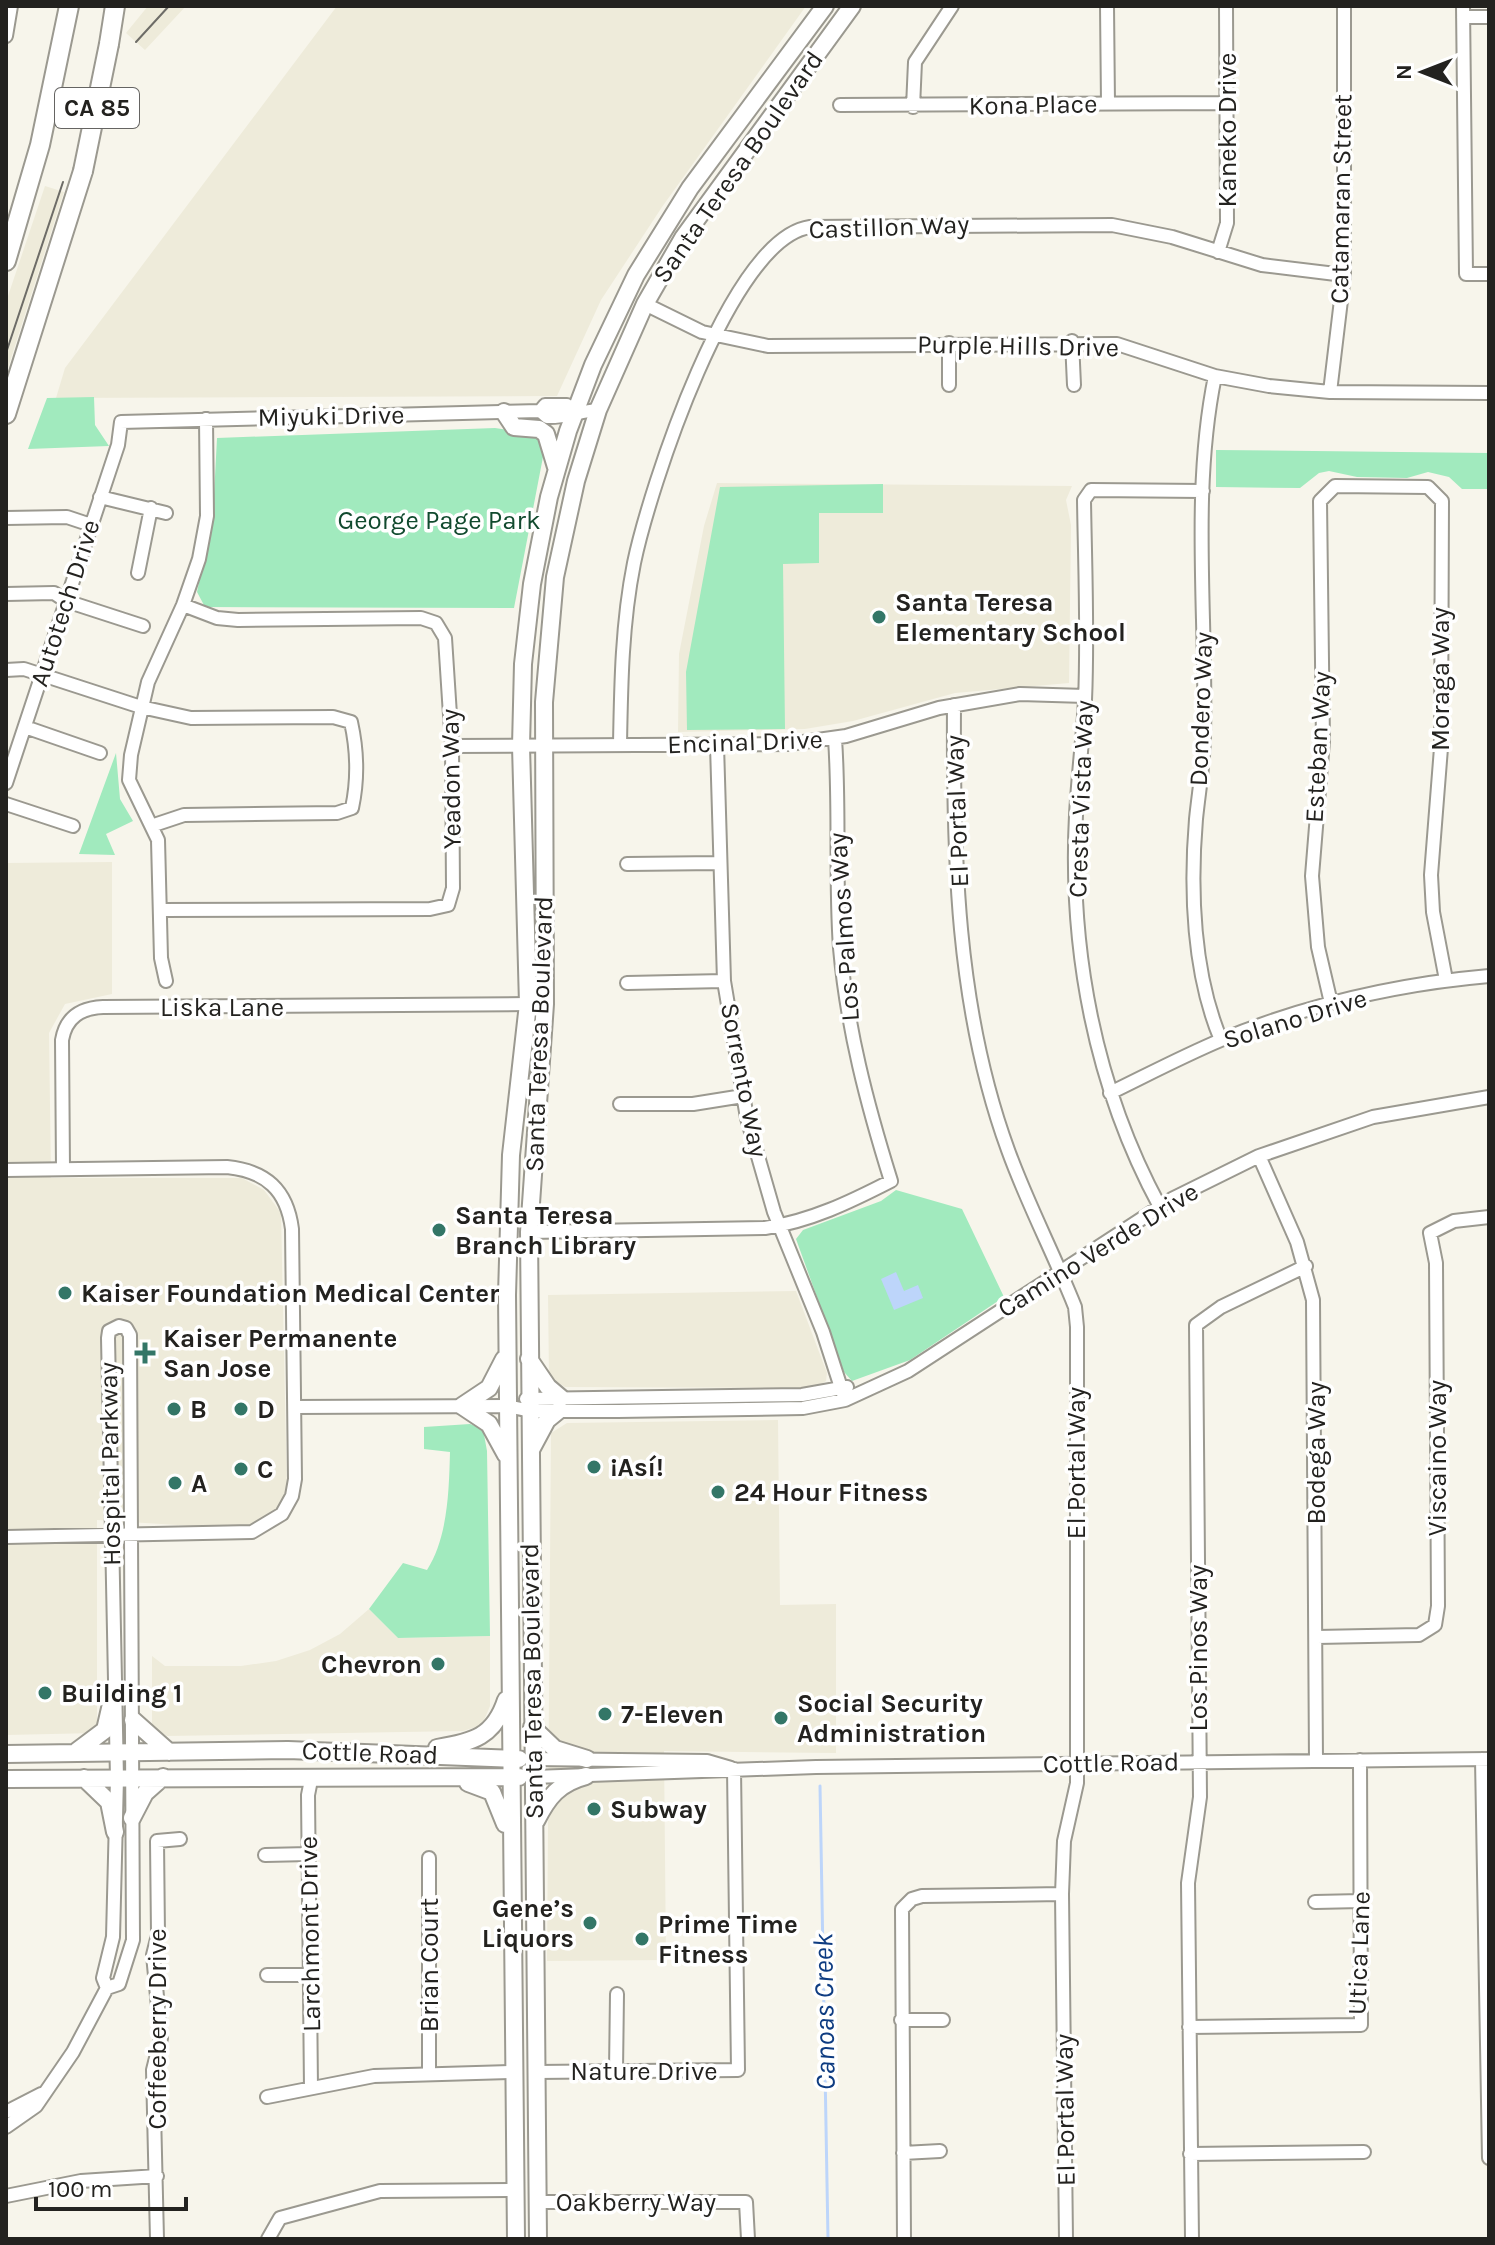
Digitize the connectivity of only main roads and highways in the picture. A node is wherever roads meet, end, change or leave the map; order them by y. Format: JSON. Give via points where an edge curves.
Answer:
{"nodes":[{"id":1,"x":69,"y":6,"type":"edge"},
{"id":2,"x":115,"y":6,"type":"edge"},
{"id":3,"x":825,"y":6,"type":"edge"},
{"id":4,"x":852,"y":6,"type":"edge"},
{"id":5,"x":6,"y":261,"type":"edge"},
{"id":6,"x":504,"y":412,"type":"road end"},
{"id":7,"x":6,"y":414,"type":"edge"},
{"id":8,"x":557,"y":468,"type":"junction"},
{"id":9,"x":507,"y":1354,"type":"junction"},
{"id":10,"x":529,"y":1359,"type":"junction"},
{"id":11,"x":531,"y":1450,"type":"junction"},
{"id":12,"x":508,"y":1458,"type":"junction"},
{"id":13,"x":114,"y":1691,"type":"road end"},
{"id":14,"x":510,"y":1691,"type":"junction"},
{"id":15,"x":133,"y":1720,"type":"road end"},
{"id":16,"x":532,"y":1727,"type":"junction"},
{"id":17,"x":76,"y":1752,"type":"junction"},
{"id":18,"x":169,"y":1752,"type":"junction"},
{"id":19,"x":407,"y":1753,"type":"junction"},
{"id":20,"x":6,"y":1754,"type":"edge"},
{"id":21,"x":510,"y":1759,"type":"junction"},
{"id":22,"x":532,"y":1759,"type":"junction"},
{"id":23,"x":587,"y":1759,"type":"road end"},
{"id":24,"x":586,"y":1776,"type":"road end"},
{"id":25,"x":163,"y":1777,"type":"junction"},
{"id":26,"x":533,"y":1777,"type":"junction"},
{"id":27,"x":84,"y":1778,"type":"junction"},
{"id":28,"x":439,"y":1778,"type":"junction"},
{"id":29,"x":510,"y":1778,"type":"junction"},
{"id":30,"x":6,"y":1779,"type":"edge"},
{"id":31,"x":132,"y":1818,"type":"road end"},
{"id":32,"x":534,"y":1826,"type":"junction"},
{"id":33,"x":115,"y":1832,"type":"road end"},
{"id":34,"x":510,"y":1848,"type":"junction"},
{"id":35,"x":514,"y":2072,"type":"junction"},
{"id":36,"x":537,"y":2184,"type":"junction"},
{"id":37,"x":516,"y":2239,"type":"edge"},
{"id":38,"x":538,"y":2239,"type":"edge"}],
"edges":[{"from":1,"to":5,"type":"highway","number":"CA 85","via":[[40,145]]},
{"from":2,"to":7,"type":"highway","number":"CA 85","bridge":true,"via":[[83,171]]},
{"from":3,"to":8,"type":"main road","name":"Santa Teresa Boulevard","via":[[668,221],[612,323]]},
{"from":4,"to":10,"type":"main road","name":"Santa Teresa Boulevard","via":[[683,238],[645,304],[598,410],[576,481],[555,577],[545,663],[545,1004],[529,1232]]},
{"from":6,"to":8,"type":"main road","via":[[514,427],[546,434]]},
{"from":8,"to":9,"type":"main road","name":"Santa Teresa Boulevard","via":[[528,609],[521,746],[528,1004],[509,1191]]},
{"from":9,"to":12,"type":"main road","name":"Santa Teresa Boulevard"},
{"from":9,"to":12,"type":"main road","via":[[489,1388],[462,1406],[489,1424]]},
{"from":10,"to":11,"type":"main road","name":"Santa Teresa Boulevard"},
{"from":10,"to":11,"type":"main road","via":[[559,1404]]},
{"from":11,"to":16,"type":"main road","name":"Santa Teresa Boulevard"},
{"from":12,"to":14,"type":"main road","name":"Santa Teresa Boulevard"},
{"from":13,"to":17,"type":"main road","via":[[105,1730]]},
{"from":14,"to":19,"type":"main road","via":[[497,1722],[483,1737]]},
{"from":14,"to":21,"type":"main road","name":"Santa Teresa Boulevard"},
{"from":15,"to":18,"type":"main road"},
{"from":16,"to":22,"type":"main road","name":"Santa Teresa Boulevard"},
{"from":16,"to":23,"type":"main road","via":[[555,1749]]},
{"from":17,"to":18,"type":"main road","name":"Cottle Road"},
{"from":17,"to":20,"type":"main road","name":"Cottle Road"},
{"from":18,"to":19,"type":"main road","name":"Cottle Road"},
{"from":19,"to":21,"type":"main road","name":"Cottle Road"},
{"from":21,"to":22,"type":"main road","name":"Cottle Road"},
{"from":21,"to":29,"type":"main road","name":"Santa Teresa Boulevard"},
{"from":22,"to":26,"type":"main road","name":"Santa Teresa Boulevard"},
{"from":24,"to":32,"type":"main road","via":[[554,1791]]},
{"from":25,"to":27,"type":"main road","name":"Cottle Road"},
{"from":25,"to":28,"type":"main road","name":"Cottle Road"},
{"from":25,"to":31,"type":"main road","via":[[145,1793]]},
{"from":26,"to":29,"type":"main road","name":"Cottle Road"},
{"from":26,"to":32,"type":"main road","name":"Santa Teresa Boulevard"},
{"from":27,"to":30,"type":"main road","name":"Cottle Road"},
{"from":27,"to":33,"type":"main road","via":[[109,1802]]},
{"from":28,"to":29,"type":"main road","name":"Cottle Road"},
{"from":28,"to":34,"type":"main road","via":[[492,1792]]},
{"from":29,"to":34,"type":"main road","name":"Santa Teresa Boulevard"},
{"from":32,"to":36,"type":"main road","name":"Santa Teresa Boulevard"},
{"from":34,"to":35,"type":"main road","name":"Santa Teresa Boulevard"},
{"from":35,"to":36,"type":"main road","via":[[523,2077],[528,2090],[528,2151]]},
{"from":35,"to":37,"type":"main road","name":"Santa Teresa Boulevard"},
{"from":36,"to":38,"type":"main road","name":"Santa Teresa Boulevard"}]}
